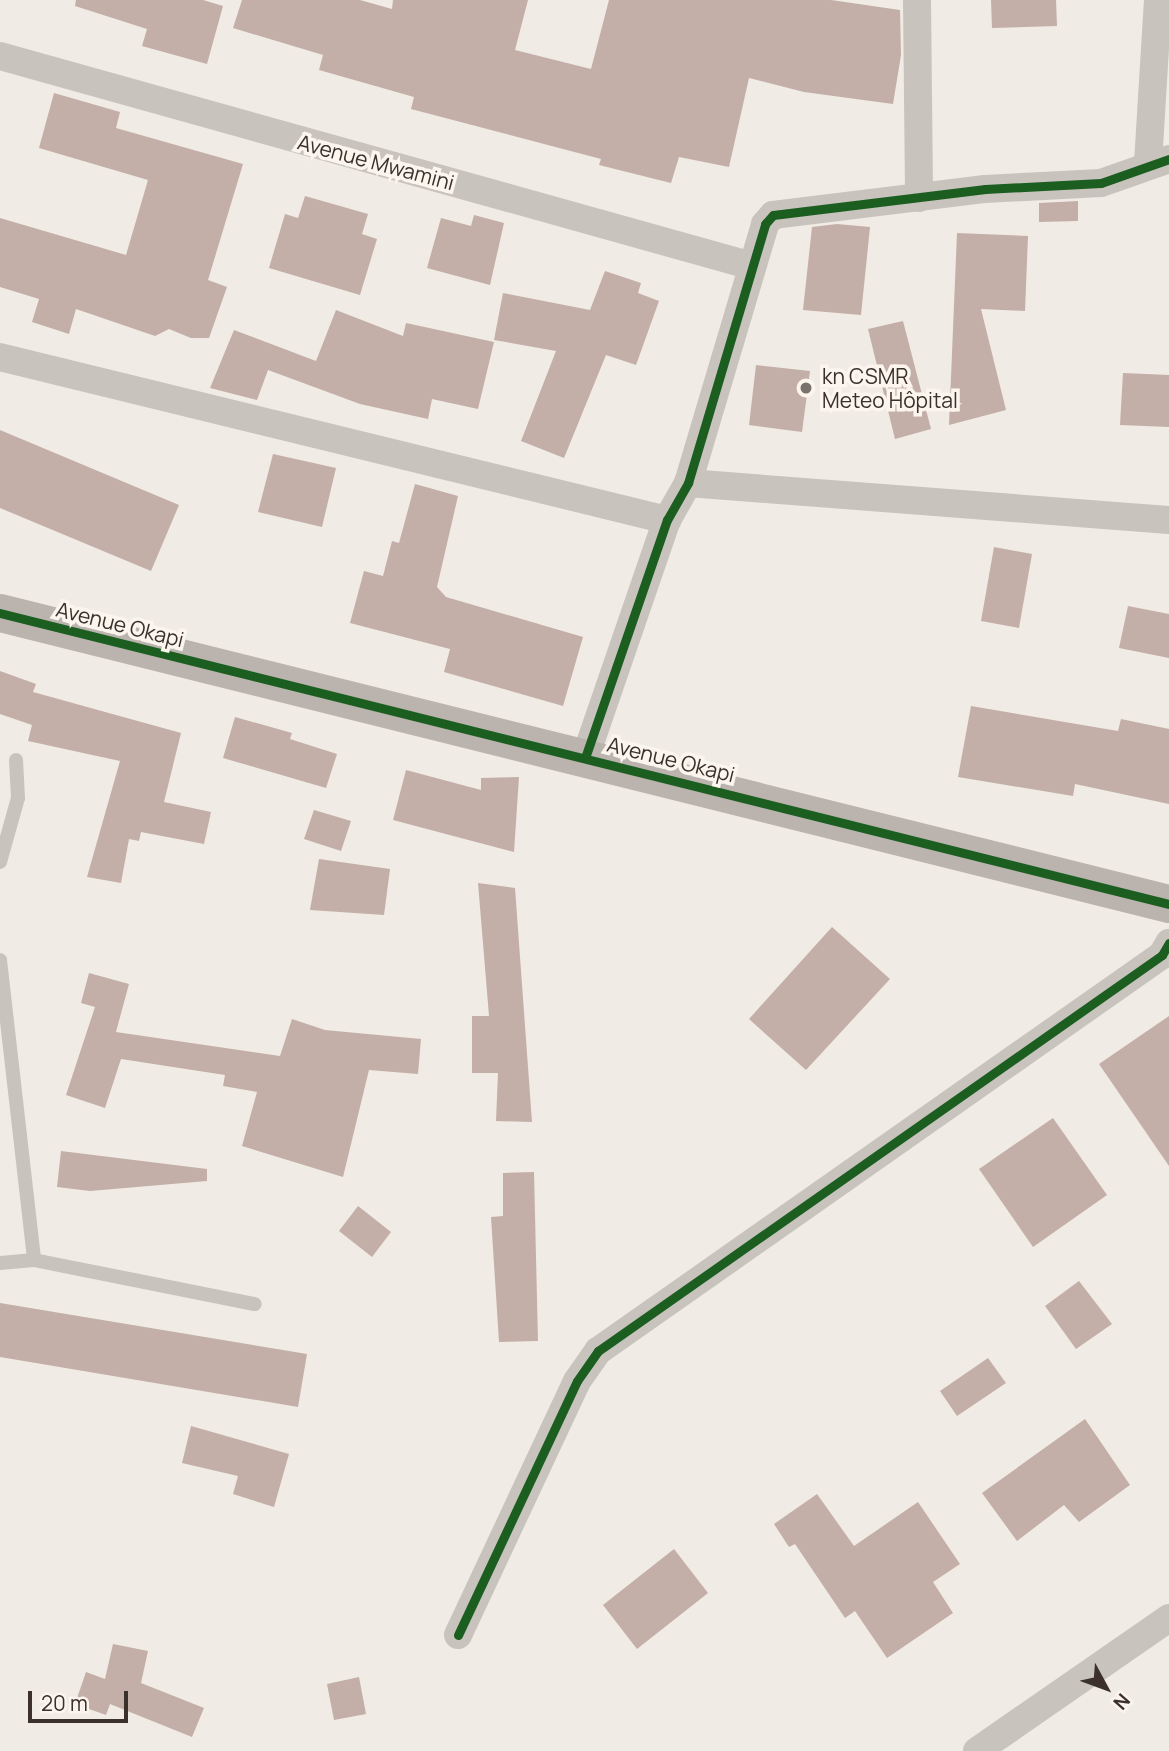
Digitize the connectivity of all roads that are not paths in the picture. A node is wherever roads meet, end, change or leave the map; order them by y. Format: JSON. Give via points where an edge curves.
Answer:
{"nodes":[{"id":1,"x":917,"y":0,"type":"edge"},
{"id":2,"x":1158,"y":0,"type":"edge"},
{"id":3,"x":0,"y":56,"type":"edge"},
{"id":4,"x":1158,"y":161,"type":"edge"},
{"id":5,"x":919,"y":198,"type":"junction"},
{"id":6,"x":752,"y":266,"type":"junction"},
{"id":7,"x":0,"y":357,"type":"edge"},
{"id":8,"x":688,"y":483,"type":"junction"},
{"id":9,"x":667,"y":520,"type":"junction"},
{"id":10,"x":1169,"y":520,"type":"edge"},
{"id":11,"x":0,"y":613,"type":"edge"},
{"id":12,"x":586,"y":755,"type":"junction"},
{"id":13,"x":16,"y":760,"type":"dead end"},
{"id":14,"x":0,"y":862,"type":"edge"},
{"id":15,"x":1169,"y":904,"type":"edge"},
{"id":16,"x":1169,"y":943,"type":"edge"},
{"id":17,"x":0,"y":960,"type":"edge"},
{"id":18,"x":34,"y":1260,"type":"junction"},
{"id":19,"x":0,"y":1263,"type":"edge"},
{"id":20,"x":255,"y":1304,"type":"dead end"},
{"id":21,"x":1169,"y":1618,"type":"edge"},
{"id":22,"x":458,"y":1635,"type":"dead end"},
{"id":23,"x":976,"y":1751,"type":"edge"}],
"edges":[{"from":1,"to":5,"type":"street"},
{"from":2,"to":4,"type":"street"},
{"from":3,"to":6,"type":"street","name":"Avenue Mwamini"},
{"from":4,"to":5,"type":"street","via":[[1125,178],[1101,183]]},
{"from":5,"to":6,"type":"street","via":[[782,210],[765,224]]},
{"from":6,"to":8,"type":"street"},
{"from":7,"to":9,"type":"street"},
{"from":8,"to":9,"type":"street"},
{"from":8,"to":10,"type":"street"},
{"from":9,"to":12,"type":"street"},
{"from":11,"to":12,"type":"street","name":"Avenue Okapi"},
{"from":12,"to":15,"type":"street","name":"Avenue Okapi"},
{"from":13,"to":14,"type":"lane","via":[[18,798]]},
{"from":16,"to":22,"type":"street","via":[[1162,955],[598,1351],[577,1381]]},
{"from":17,"to":18,"type":"lane"},
{"from":18,"to":19,"type":"lane"},
{"from":18,"to":20,"type":"lane"},
{"from":21,"to":23,"type":"street"}]}
